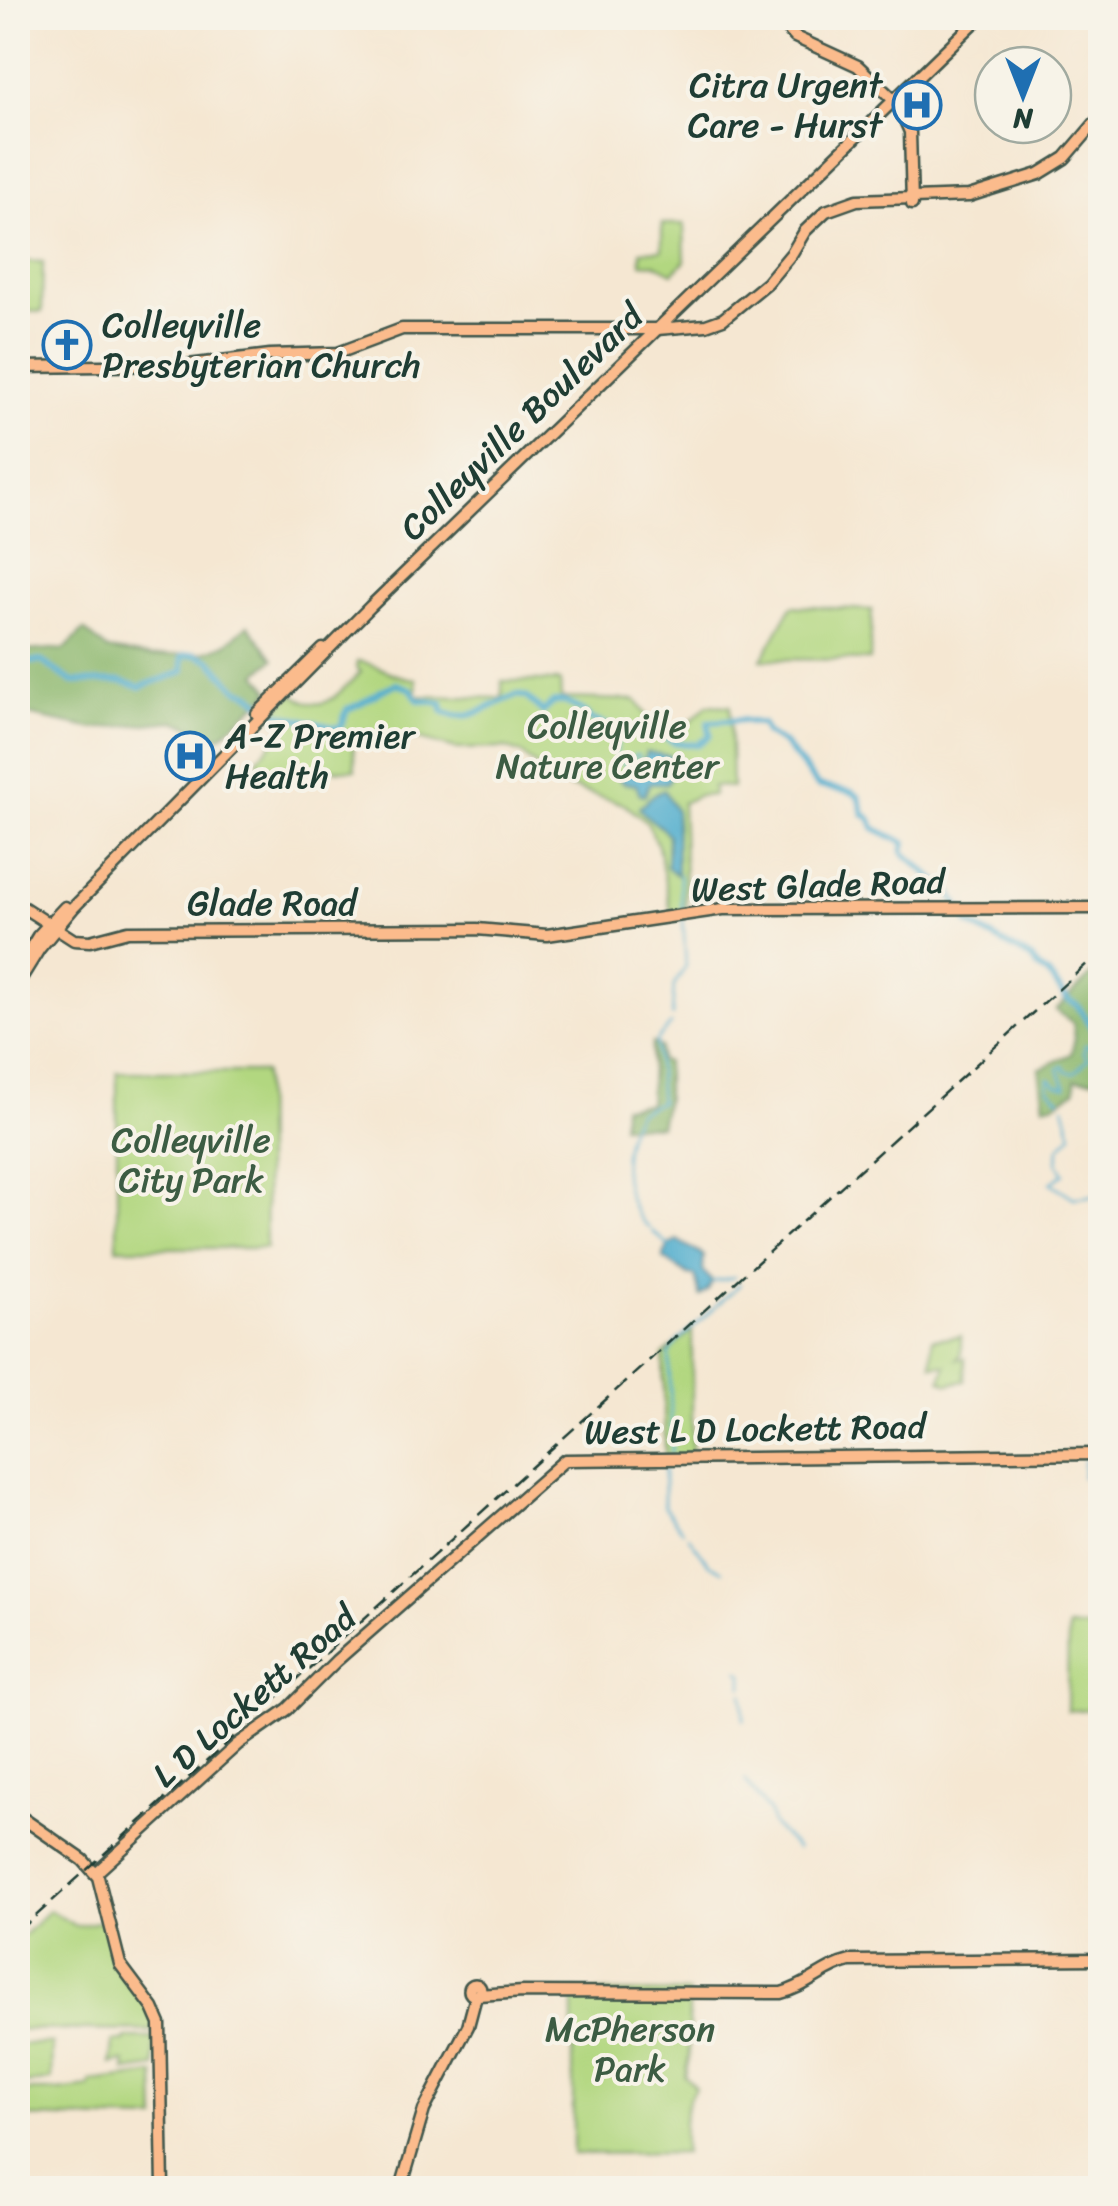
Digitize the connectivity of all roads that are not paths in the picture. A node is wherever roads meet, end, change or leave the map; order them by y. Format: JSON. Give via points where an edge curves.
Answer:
{"nodes":[{"id":1,"x":778,"y":18,"type":"edge"},
{"id":2,"x":979,"y":18,"type":"edge"},
{"id":3,"x":895,"y":104,"type":"junction"},
{"id":4,"x":1100,"y":118,"type":"edge"},
{"id":5,"x":1100,"y":126,"type":"edge"},
{"id":6,"x":1068,"y":156,"type":"junction"},
{"id":7,"x":1056,"y":173,"type":"junction"},
{"id":8,"x":969,"y":199,"type":"junction"},
{"id":9,"x":912,"y":202,"type":"junction"},
{"id":10,"x":657,"y":329,"type":"junction"},
{"id":11,"x":18,"y":367,"type":"edge"},
{"id":12,"x":18,"y":904,"type":"edge"},
{"id":13,"x":1100,"y":908,"type":"edge"},
{"id":14,"x":51,"y":928,"type":"junction"},
{"id":15,"x":266,"y":930,"type":"junction"},
{"id":16,"x":538,"y":935,"type":"joint"},
{"id":17,"x":254,"y":945,"type":"dead end"},
{"id":18,"x":18,"y":970,"type":"edge"},
{"id":19,"x":18,"y":983,"type":"edge"},
{"id":20,"x":1100,"y":1454,"type":"edge"},
{"id":21,"x":450,"y":1561,"type":"joint"},
{"id":22,"x":18,"y":1815,"type":"edge"},
{"id":23,"x":96,"y":1873,"type":"junction"},
{"id":24,"x":1100,"y":1959,"type":"edge"},
{"id":25,"x":163,"y":2188,"type":"edge"},
{"id":26,"x":401,"y":2188,"type":"edge"}],
"edges":[{"from":1,"to":3,"type":"main road","via":[[796,37],[854,66]]},
{"from":2,"to":3,"type":"main road","name":"Colleyville Boulevard"},
{"from":3,"to":9,"type":"main road","via":[[910,132]]},
{"from":3,"to":10,"type":"main road","name":"Colleyville Boulevard"},
{"from":4,"to":6,"type":"main road"},
{"from":5,"to":7,"type":"main road"},
{"from":6,"to":7,"type":"main road"},
{"from":6,"to":8,"type":"main road"},
{"from":7,"to":8,"type":"main road"},
{"from":8,"to":9,"type":"main road"},
{"from":9,"to":10,"type":"main road","via":[[836,206],[771,288],[730,320],[696,332]]},
{"from":10,"to":11,"type":"main road","via":[[402,329],[338,353],[188,365]]},
{"from":10,"to":14,"type":"main road","name":"Colleyville Boulevard"},
{"from":12,"to":14,"type":"main road","name":"Glade Road"},
{"from":13,"to":16,"type":"main road","name":"West Glade Road","via":[[723,909]]},
{"from":14,"to":15,"type":"main road","name":"Glade Road","via":[[79,941],[117,931]]},
{"from":14,"to":18,"type":"main road","name":"Colleyville Boulevard"},
{"from":14,"to":19,"type":"main road","name":"Colleyville Boulevard"},
{"from":15,"to":16,"type":"main road","name":"Glade Road"},
{"from":15,"to":17,"type":"main road"},
{"from":20,"to":21,"type":"main road","name":"West L D Lockett Road","via":[[570,1459]]},
{"from":21,"to":23,"type":"main road","name":"L D Lockett Road"},
{"from":22,"to":23,"type":"main road"},
{"from":23,"to":25,"type":"main road","via":[[120,1964],[160,2024]]},
{"from":24,"to":26,"type":"main road","via":[[854,1961],[781,1992],[476,1996],[468,2026],[424,2110]]}]}
